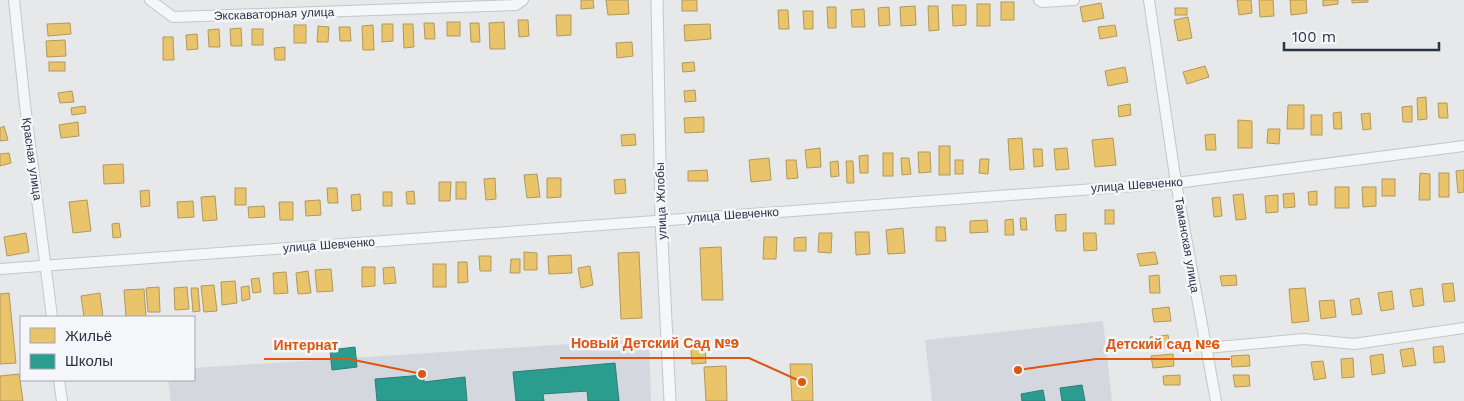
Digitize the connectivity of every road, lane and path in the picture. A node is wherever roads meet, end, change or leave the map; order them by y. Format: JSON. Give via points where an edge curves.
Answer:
{"nodes":[{"id":1,"x":14,"y":0,"type":"edge"},
{"id":2,"x":150,"y":0,"type":"edge"},
{"id":3,"x":523,"y":0,"type":"edge"},
{"id":4,"x":657,"y":0,"type":"edge"},
{"id":5,"x":1039,"y":0,"type":"edge"},
{"id":6,"x":1074,"y":0,"type":"edge"},
{"id":7,"x":1149,"y":0,"type":"edge"},
{"id":8,"x":1464,"y":146,"type":"edge"},
{"id":9,"x":1176,"y":183,"type":"junction"},
{"id":10,"x":660,"y":220,"type":"junction"},
{"id":11,"x":47,"y":266,"type":"junction"},
{"id":12,"x":0,"y":269,"type":"edge"},
{"id":13,"x":52,"y":316,"type":"edge"},
{"id":14,"x":1464,"y":328,"type":"edge"},
{"id":15,"x":1206,"y":348,"type":"junction"},
{"id":16,"x":59,"y":381,"type":"edge"},
{"id":17,"x":62,"y":401,"type":"edge"},
{"id":18,"x":670,"y":401,"type":"edge"},
{"id":19,"x":1216,"y":401,"type":"edge"}],
"edges":[{"from":1,"to":11,"type":"street","name":"Красная улица"},
{"from":2,"to":3,"type":"street","name":"Экскаваторная улица","via":[[173,17],[516,5]]},
{"from":4,"to":10,"type":"street","name":"улица Жлобы"},
{"from":5,"to":6,"type":"street"},
{"from":7,"to":9,"type":"street","name":"Таманская улица"},
{"from":8,"to":9,"type":"street","name":"улица Шевченко"},
{"from":9,"to":10,"type":"street","name":"улица Шевченко"},
{"from":9,"to":15,"type":"street","name":"Таманская улица"},
{"from":10,"to":11,"type":"street","name":"улица Шевченко"},
{"from":10,"to":18,"type":"street","name":"улица Жлобы"},
{"from":11,"to":12,"type":"street","name":"улица Шевченко"},
{"from":11,"to":13,"type":"street","name":"Красная улица"},
{"from":14,"to":15,"type":"street","via":[[1354,344],[1304,339]]},
{"from":15,"to":19,"type":"street","name":"Таманская улица"},
{"from":16,"to":17,"type":"street"}]}
